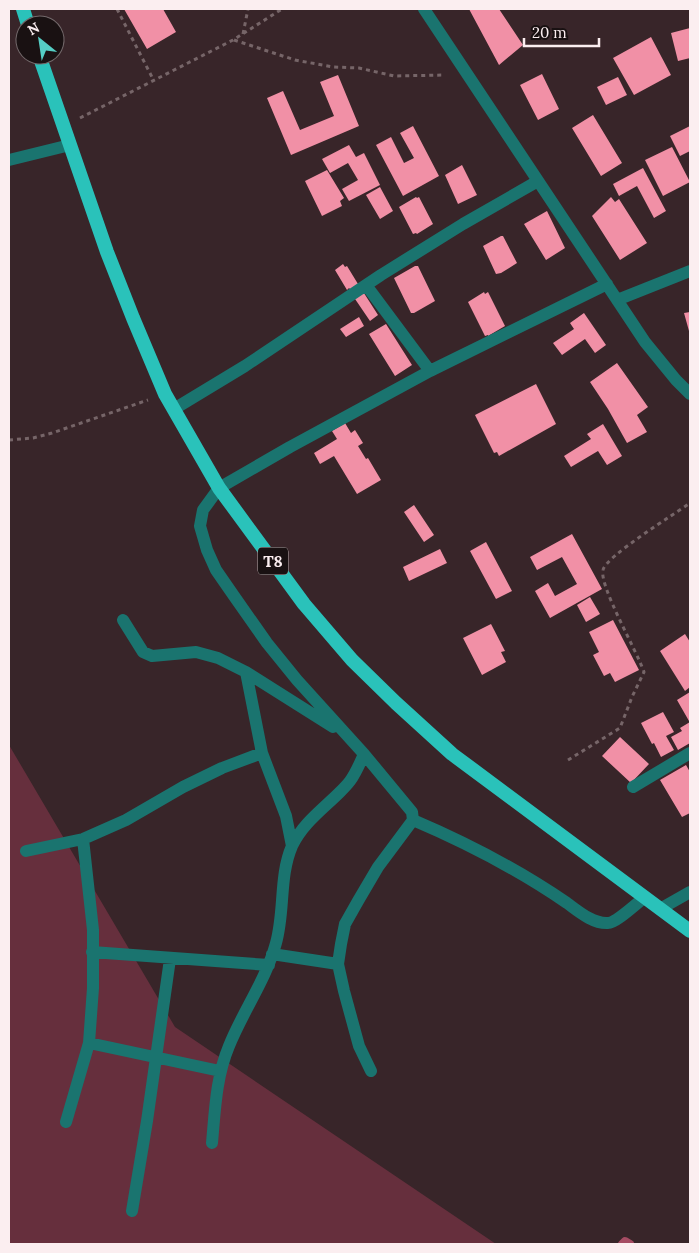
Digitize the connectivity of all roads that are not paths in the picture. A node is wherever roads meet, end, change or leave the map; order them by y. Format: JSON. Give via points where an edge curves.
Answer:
{"nodes":[{"id":1,"x":424,"y":9,"type":"edge"},
{"id":2,"x":43,"y":65,"type":"edge"},
{"id":3,"x":70,"y":145,"type":"junction"},
{"id":4,"x":9,"y":160,"type":"edge"},
{"id":5,"x":538,"y":181,"type":"junction"},
{"id":6,"x":690,"y":271,"type":"edge"},
{"id":7,"x":606,"y":284,"type":"junction"},
{"id":8,"x":366,"y":285,"type":"junction"},
{"id":9,"x":617,"y":300,"type":"junction"},
{"id":10,"x":430,"y":371,"type":"junction"},
{"id":11,"x":690,"y":394,"type":"edge"},
{"id":12,"x":174,"y":409,"type":"junction"},
{"id":13,"x":219,"y":488,"type":"junction"},
{"id":14,"x":123,"y":620,"type":"dead end"},
{"id":15,"x":246,"y":672,"type":"junction"},
{"id":16,"x":348,"y":736,"type":"junction"},
{"id":17,"x":262,"y":753,"type":"junction"},
{"id":18,"x":690,"y":753,"type":"edge"},
{"id":19,"x":364,"y":754,"type":"junction"},
{"id":20,"x":633,"y":787,"type":"dead end"},
{"id":21,"x":413,"y":820,"type":"junction"},
{"id":22,"x":83,"y":839,"type":"junction"},
{"id":23,"x":292,"y":846,"type":"junction"},
{"id":24,"x":26,"y":851,"type":"dead end"},
{"id":25,"x":690,"y":892,"type":"edge"},
{"id":26,"x":644,"y":897,"type":"junction"},
{"id":27,"x":660,"y":909,"type":"junction"},
{"id":28,"x":690,"y":931,"type":"edge"},
{"id":29,"x":92,"y":952,"type":"junction"},
{"id":30,"x":170,"y":959,"type":"junction"},
{"id":31,"x":271,"y":959,"type":"junction"},
{"id":32,"x":338,"y":964,"type":"junction"},
{"id":33,"x":89,"y":1043,"type":"junction"},
{"id":34,"x":155,"y":1058,"type":"junction"},
{"id":35,"x":220,"y":1071,"type":"junction"},
{"id":36,"x":371,"y":1071,"type":"dead end"},
{"id":37,"x":66,"y":1122,"type":"dead end"},
{"id":38,"x":212,"y":1143,"type":"dead end"},
{"id":39,"x":132,"y":1211,"type":"dead end"}],
"edges":[{"from":1,"to":5,"type":"street"},
{"from":2,"to":3,"type":"highway","number":"T8"},
{"from":3,"to":4,"type":"street"},
{"from":3,"to":12,"type":"highway","number":"T8","via":[[107,252]]},
{"from":5,"to":7,"type":"street"},
{"from":5,"to":8,"type":"street"},
{"from":6,"to":9,"type":"street"},
{"from":7,"to":9,"type":"street"},
{"from":7,"to":10,"type":"street"},
{"from":8,"to":10,"type":"street"},
{"from":8,"to":12,"type":"street"},
{"from":9,"to":11,"type":"street","via":[[645,342]]},
{"from":10,"to":13,"type":"street"},
{"from":12,"to":13,"type":"highway","number":"T8"},
{"from":13,"to":16,"type":"street","via":[[203,510],[200,526],[216,570],[267,643]]},
{"from":13,"to":26,"type":"highway","number":"T8","via":[[304,604],[352,660],[396,703],[452,754]]},
{"from":14,"to":15,"type":"street","via":[[143,652],[152,656],[196,652],[218,658]]},
{"from":15,"to":16,"type":"street"},
{"from":15,"to":17,"type":"street"},
{"from":16,"to":19,"type":"street"},
{"from":17,"to":22,"type":"street","via":[[222,768],[126,820]]},
{"from":17,"to":23,"type":"street","via":[[286,816]]},
{"from":18,"to":20,"type":"street"},
{"from":19,"to":21,"type":"street","via":[[412,812]]},
{"from":19,"to":23,"type":"street","via":[[350,782],[307,823]]},
{"from":21,"to":26,"type":"street","via":[[465,843],[601,923],[610,924]]},
{"from":21,"to":32,"type":"street","via":[[378,868],[345,924]]},
{"from":22,"to":24,"type":"street"},
{"from":22,"to":29,"type":"street","via":[[92,911]]},
{"from":23,"to":31,"type":"street"},
{"from":25,"to":27,"type":"street"},
{"from":26,"to":27,"type":"highway","number":"T8"},
{"from":27,"to":28,"type":"highway","number":"T8"},
{"from":29,"to":30,"type":"street"},
{"from":29,"to":33,"type":"street"},
{"from":30,"to":31,"type":"street"},
{"from":30,"to":34,"type":"street"},
{"from":31,"to":32,"type":"street"},
{"from":31,"to":35,"type":"street"},
{"from":32,"to":36,"type":"street","via":[[352,1024]]},
{"from":33,"to":34,"type":"street"},
{"from":33,"to":37,"type":"street"},
{"from":34,"to":35,"type":"street"},
{"from":34,"to":39,"type":"street"},
{"from":35,"to":38,"type":"street"}]}
